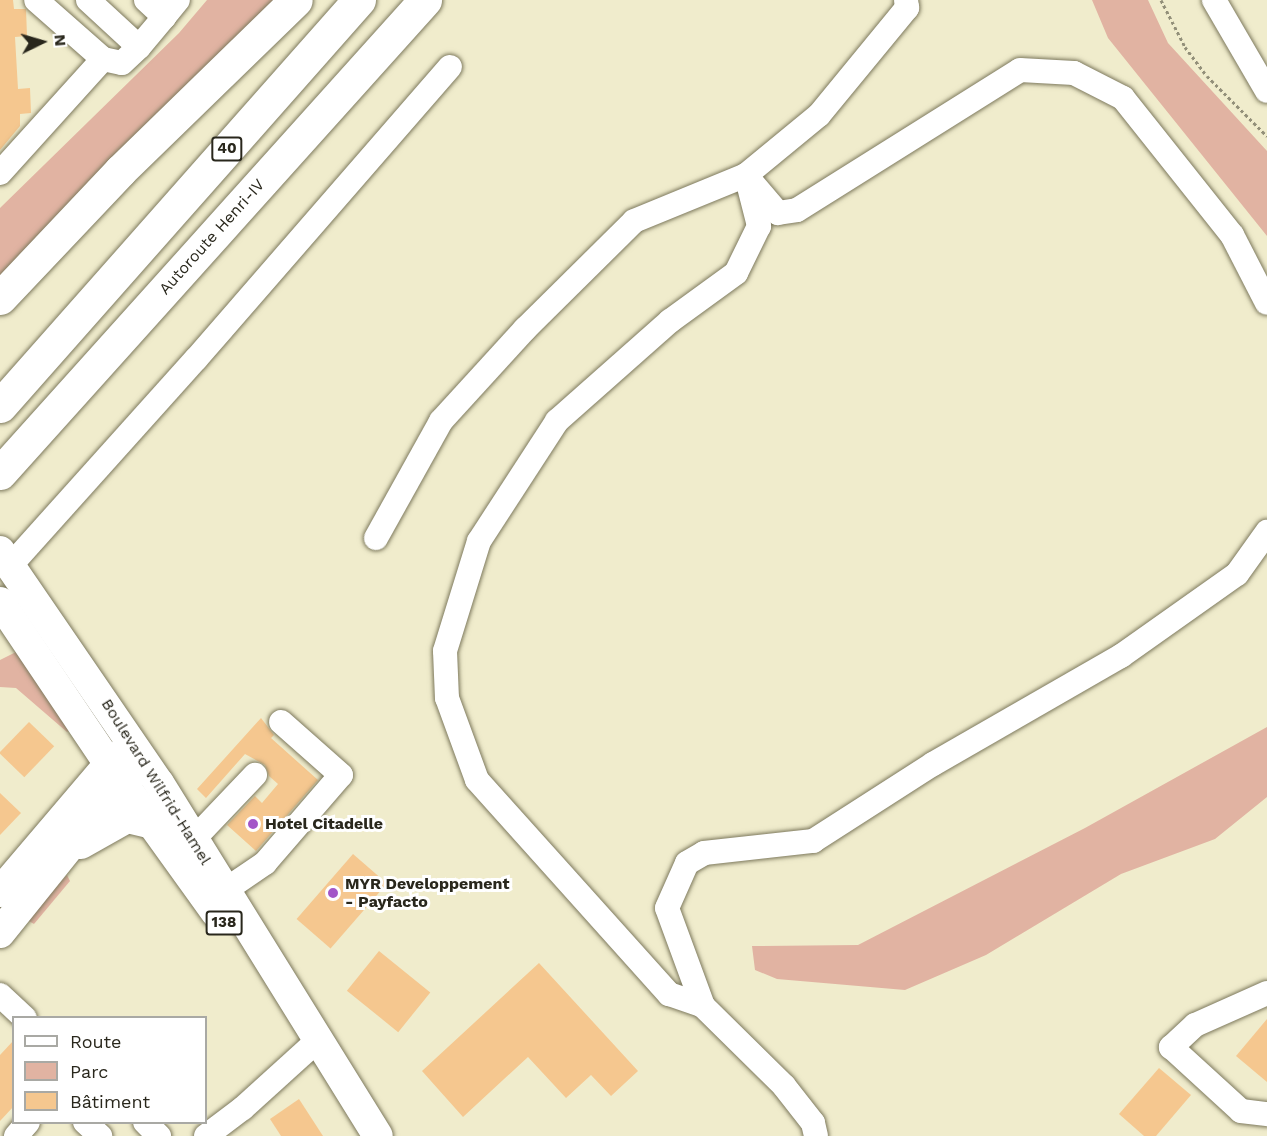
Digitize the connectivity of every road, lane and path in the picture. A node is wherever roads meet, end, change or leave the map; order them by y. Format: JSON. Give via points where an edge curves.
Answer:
{"nodes":[{"id":1,"x":88,"y":0,"type":"edge"},
{"id":2,"x":146,"y":0,"type":"edge"},
{"id":3,"x":296,"y":0,"type":"edge"},
{"id":4,"x":359,"y":0,"type":"edge"},
{"id":5,"x":424,"y":0,"type":"edge"},
{"id":6,"x":906,"y":0,"type":"edge"},
{"id":7,"x":1161,"y":0,"type":"edge"},
{"id":8,"x":1214,"y":0,"type":"edge"},
{"id":9,"x":51,"y":5,"type":"edge"},
{"id":10,"x":171,"y":8,"type":"edge"},
{"id":11,"x":139,"y":47,"type":"junction"},
{"id":12,"x":103,"y":59,"type":"junction"},
{"id":13,"x":450,"y":67,"type":"dead end"},
{"id":14,"x":1267,"y":91,"type":"edge"},
{"id":15,"x":1267,"y":136,"type":"edge"},
{"id":16,"x":0,"y":173,"type":"edge"},
{"id":17,"x":746,"y":175,"type":"junction"},
{"id":18,"x":0,"y":298,"type":"edge"},
{"id":19,"x":1267,"y":303,"type":"edge"},
{"id":20,"x":0,"y":406,"type":"edge"},
{"id":21,"x":0,"y":473,"type":"edge"},
{"id":22,"x":1267,"y":532,"type":"edge"},
{"id":23,"x":376,"y":538,"type":"dead end"},
{"id":24,"x":5,"y":559,"type":"edge"},
{"id":25,"x":0,"y":602,"type":"edge"},
{"id":26,"x":281,"y":722,"type":"dead end"},
{"id":27,"x":140,"y":754,"type":"junction"},
{"id":28,"x":115,"y":773,"type":"junction"},
{"id":29,"x":255,"y":775,"type":"dead end"},
{"id":30,"x":153,"y":824,"type":"junction"},
{"id":31,"x":193,"y":840,"type":"junction"},
{"id":32,"x":66,"y":854,"type":"junction"},
{"id":33,"x":224,"y":891,"type":"junction"},
{"id":34,"x":0,"y":892,"type":"edge"},
{"id":35,"x":0,"y":933,"type":"edge"},
{"id":36,"x":1267,"y":993,"type":"edge"},
{"id":37,"x":703,"y":1006,"type":"junction"},
{"id":38,"x":309,"y":1029,"type":"junction"},
{"id":39,"x":1267,"y":1114,"type":"edge"},
{"id":40,"x":26,"y":1124,"type":"edge"},
{"id":41,"x":82,"y":1124,"type":"edge"},
{"id":42,"x":86,"y":1124,"type":"edge"},
{"id":43,"x":147,"y":1124,"type":"edge"},
{"id":44,"x":208,"y":1129,"type":"edge"},
{"id":45,"x":16,"y":1136,"type":"edge"},
{"id":46,"x":72,"y":1136,"type":"edge"},
{"id":47,"x":100,"y":1136,"type":"edge"},
{"id":48,"x":159,"y":1136,"type":"edge"},
{"id":49,"x":378,"y":1136,"type":"edge"},
{"id":50,"x":816,"y":1136,"type":"edge"}],
"edges":[{"from":1,"to":11,"type":"street"},
{"from":2,"to":10,"type":"street"},
{"from":3,"to":18,"type":"highway","via":[[120,171]]},
{"from":4,"to":20,"type":"highway","number":"40"},
{"from":5,"to":21,"type":"highway","name":"Autoroute Henri-IV"},
{"from":6,"to":17,"type":"street","via":[[907,8],[819,115]]},
{"from":7,"to":15,"type":"path","via":[[1182,42],[1207,76]]},
{"from":8,"to":14,"type":"street"},
{"from":9,"to":12,"type":"street"},
{"from":10,"to":11,"type":"street"},
{"from":11,"to":12,"type":"street","via":[[122,63]]},
{"from":12,"to":16,"type":"street"},
{"from":13,"to":24,"type":"street","via":[[196,359]]},
{"from":17,"to":19,"type":"street","via":[[778,213],[797,210],[1020,70],[1074,73],[1123,98],[1232,235]]},
{"from":17,"to":23,"type":"street","via":[[634,221],[525,329],[441,421]]},
{"from":17,"to":37,"type":"street","via":[[759,226],[736,273],[670,321],[557,421],[479,541],[445,651],[447,698],[477,780],[669,994]]},
{"from":22,"to":37,"type":"street","via":[[1237,574],[1121,656],[933,764],[813,841],[704,854],[687,863],[667,908]]},
{"from":24,"to":27,"type":"main road","name":"Boulevard Wilfrid-Hamel","number":"138"},
{"from":25,"to":28,"type":"main road","name":"Boulevard Wilfrid-Hamel","number":"138"},
{"from":26,"to":33,"type":"street","via":[[341,775],[265,863]]},
{"from":27,"to":28,"type":"main road"},
{"from":27,"to":31,"type":"main road","name":"Boulevard Wilfrid-Hamel","number":"138"},
{"from":28,"to":30,"type":"main road","name":"Boulevard Wilfrid-Hamel","number":"138"},
{"from":28,"to":32,"type":"main road"},
{"from":28,"to":34,"type":"main road"},
{"from":29,"to":31,"type":"street"},
{"from":30,"to":32,"type":"main road","via":[[127,818]]},
{"from":30,"to":38,"type":"main road","name":"Boulevard Wilfrid-Hamel","number":"138","via":[[222,921]]},
{"from":31,"to":33,"type":"main road","name":"Boulevard Wilfrid-Hamel","number":"138"},
{"from":32,"to":35,"type":"main road"},
{"from":33,"to":38,"type":"main road","name":"Boulevard Wilfrid-Hamel","number":"138"},
{"from":36,"to":39,"type":"street","via":[[1195,1025],[1171,1047],[1241,1111]]},
{"from":37,"to":50,"type":"street","via":[[784,1086],[813,1124]]},
{"from":38,"to":44,"type":"street"},
{"from":38,"to":49,"type":"main road","name":"Boulevard Wilfrid-Hamel","number":"138"},
{"from":40,"to":45,"type":"street"},
{"from":41,"to":46,"type":"street"},
{"from":42,"to":47,"type":"street"},
{"from":43,"to":48,"type":"street"}]}
